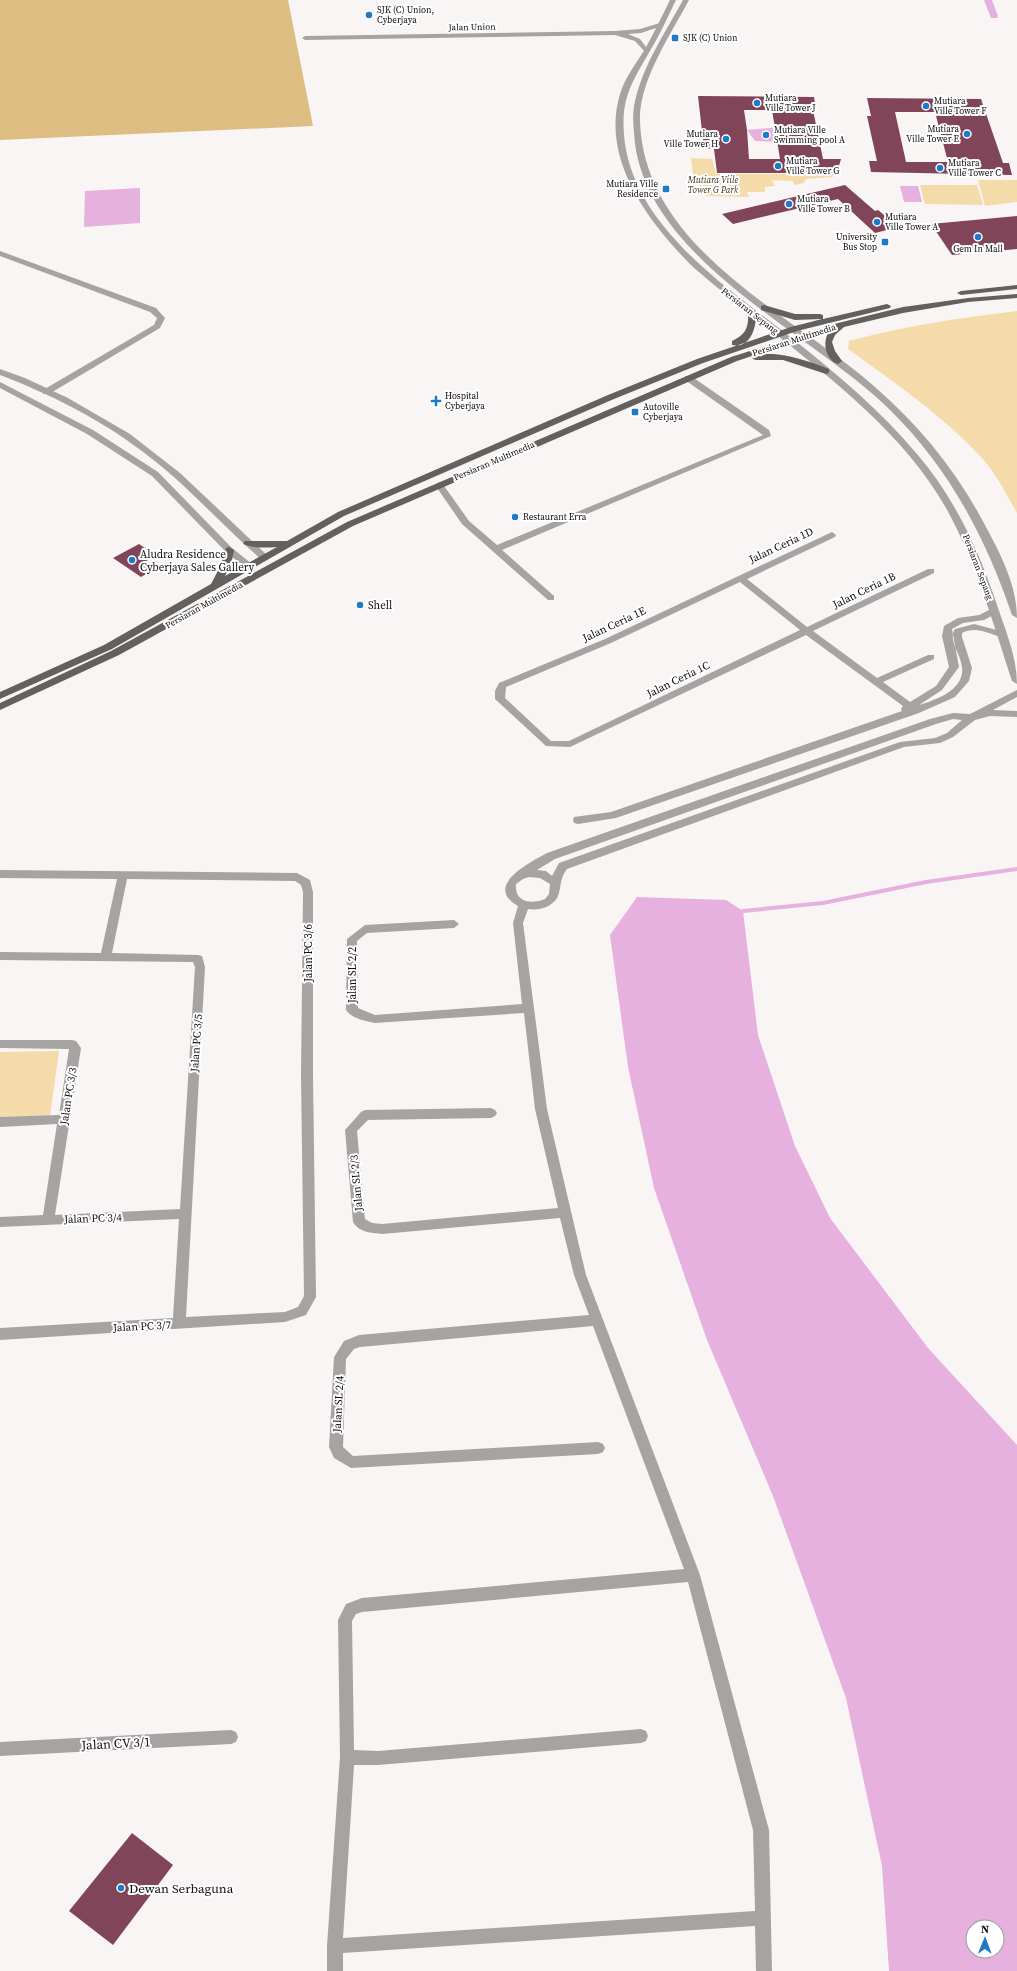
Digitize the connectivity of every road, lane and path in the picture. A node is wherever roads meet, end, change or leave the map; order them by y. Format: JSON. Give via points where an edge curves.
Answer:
{"nodes":[{"id":1,"x":673,"y":0,"type":"edge"},
{"id":2,"x":686,"y":0,"type":"edge"},
{"id":3,"x":660,"y":26,"type":"junction"},
{"id":4,"x":615,"y":34,"type":"junction"},
{"id":5,"x":305,"y":38,"type":"dead end"},
{"id":6,"x":646,"y":51,"type":"junction"},
{"id":7,"x":0,"y":253,"type":"edge"},
{"id":8,"x":1017,"y":287,"type":"edge"},
{"id":9,"x":1017,"y":296,"type":"edge"},
{"id":10,"x":764,"y":308,"type":"junction"},
{"id":11,"x":862,"y":311,"type":"junction"},
{"id":12,"x":752,"y":312,"type":"junction"},
{"id":13,"x":841,"y":325,"type":"junction"},
{"id":14,"x":794,"y":329,"type":"junction"},
{"id":15,"x":779,"y":334,"type":"junction"},
{"id":16,"x":804,"y":336,"type":"junction"},
{"id":17,"x":789,"y":341,"type":"junction"},
{"id":18,"x":734,"y":359,"type":"junction"},
{"id":19,"x":838,"y":360,"type":"junction"},
{"id":20,"x":700,"y":361,"type":"junction"},
{"id":21,"x":826,"y":371,"type":"junction"},
{"id":22,"x":0,"y":372,"type":"edge"},
{"id":23,"x":688,"y":378,"type":"junction"},
{"id":24,"x":0,"y":385,"type":"edge"},
{"id":25,"x":46,"y":392,"type":"junction"},
{"id":26,"x":439,"y":485,"type":"junction"},
{"id":27,"x":832,"y":535,"type":"dead end"},
{"id":28,"x":290,"y":542,"type":"junction"},
{"id":29,"x":248,"y":543,"type":"junction"},
{"id":30,"x":496,"y":549,"type":"junction"},
{"id":31,"x":229,"y":550,"type":"junction"},
{"id":32,"x":264,"y":557,"type":"junction"},
{"id":33,"x":249,"y":566,"type":"junction"},
{"id":34,"x":931,"y":571,"type":"dead end"},
{"id":35,"x":740,"y":578,"type":"junction"},
{"id":36,"x":216,"y":585,"type":"junction"},
{"id":37,"x":551,"y":598,"type":"dead end"},
{"id":38,"x":994,"y":611,"type":"junction"},
{"id":39,"x":1017,"y":615,"type":"edge"},
{"id":40,"x":807,"y":631,"type":"junction"},
{"id":41,"x":1001,"y":634,"type":"junction"},
{"id":42,"x":931,"y":657,"type":"dead end"},
{"id":43,"x":1017,"y":681,"type":"edge"},
{"id":44,"x":876,"y":682,"type":"junction"},
{"id":45,"x":1017,"y":693,"type":"edge"},
{"id":46,"x":0,"y":696,"type":"edge"},
{"id":47,"x":0,"y":707,"type":"edge"},
{"id":48,"x":913,"y":708,"type":"junction"},
{"id":49,"x":1017,"y":714,"type":"edge"},
{"id":50,"x":972,"y":716,"type":"junction"},
{"id":51,"x":558,"y":745,"type":"joint"},
{"id":52,"x":578,"y":820,"type":"dead end"},
{"id":53,"x":0,"y":874,"type":"edge"},
{"id":54,"x":523,"y":874,"type":"junction"},
{"id":55,"x":123,"y":875,"type":"junction"},
{"id":56,"x":555,"y":883,"type":"junction"},
{"id":57,"x":524,"y":904,"type":"junction"},
{"id":58,"x":454,"y":924,"type":"dead end"},
{"id":59,"x":0,"y":956,"type":"edge"},
{"id":60,"x":106,"y":957,"type":"junction"},
{"id":61,"x":529,"y":1008,"type":"junction"},
{"id":62,"x":0,"y":1044,"type":"edge"},
{"id":63,"x":491,"y":1113,"type":"dead end"},
{"id":64,"x":64,"y":1119,"type":"junction"},
{"id":65,"x":0,"y":1122,"type":"edge"},
{"id":66,"x":566,"y":1212,"type":"junction"},
{"id":67,"x":185,"y":1214,"type":"junction"},
{"id":68,"x":48,"y":1220,"type":"junction"},
{"id":69,"x":0,"y":1222,"type":"edge"},
{"id":70,"x":285,"y":1317,"type":"joint"},
{"id":71,"x":597,"y":1320,"type":"junction"},
{"id":72,"x":179,"y":1324,"type":"junction"},
{"id":73,"x":0,"y":1334,"type":"edge"},
{"id":74,"x":598,"y":1448,"type":"dead end"},
{"id":75,"x":693,"y":1575,"type":"junction"},
{"id":76,"x":231,"y":1736,"type":"dead end"},
{"id":77,"x":641,"y":1736,"type":"dead end"},
{"id":78,"x":0,"y":1749,"type":"edge"},
{"id":79,"x":347,"y":1757,"type":"junction"},
{"id":80,"x":763,"y":1918,"type":"junction"},
{"id":81,"x":335,"y":1946,"type":"junction"},
{"id":82,"x":335,"y":1971,"type":"edge"},
{"id":83,"x":764,"y":1971,"type":"edge"}],
"edges":[{"from":1,"to":3,"type":"street","name":"Persiaran Sepang"},
{"from":2,"to":10,"type":"street","name":"Persiaran Sepang","via":[[640,95],[636,123],[639,152],[658,198],[683,233],[715,267]]},
{"from":3,"to":4,"type":"street","name":"Jalan Union"},
{"from":3,"to":6,"type":"street","name":"Persiaran Sepang"},
{"from":4,"to":5,"type":"street","name":"Jalan Union"},
{"from":4,"to":6,"type":"street","name":"Jalan Union","via":[[638,39]]},
{"from":6,"to":12,"type":"street","name":"Persiaran Sepang","via":[[627,81],[622,103],[622,140],[630,174],[647,209],[671,241],[712,281]]},
{"from":7,"to":25,"type":"street","via":[[153,310],[161,318],[157,326]]},
{"from":8,"to":11,"type":"main road","name":"Persiaran Multimedia","via":[[968,292]]},
{"from":9,"to":13,"type":"main road","name":"Persiaran Multimedia","via":[[968,300],[903,310]]},
{"from":10,"to":11,"type":"main road","via":[[795,317],[809,318]]},
{"from":10,"to":14,"type":"street","name":"Persiaran Sepang"},
{"from":11,"to":14,"type":"main road","name":"Persiaran Multimedia"},
{"from":12,"to":15,"type":"street","name":"Persiaran Sepang"},
{"from":12,"to":20,"type":"main road","via":[[752,330],[746,338]]},
{"from":13,"to":16,"type":"main road","name":"Persiaran Multimedia"},
{"from":13,"to":19,"type":"main road","via":[[827,342],[828,348]]},
{"from":14,"to":15,"type":"main road","name":"Persiaran Multimedia"},
{"from":14,"to":16,"type":"street","name":"Persiaran Sepang"},
{"from":15,"to":17,"type":"street","name":"Persiaran Sepang"},
{"from":15,"to":20,"type":"main road","name":"Persiaran Multimedia"},
{"from":16,"to":17,"type":"main road","name":"Persiaran Multimedia"},
{"from":16,"to":19,"type":"street","name":"Persiaran Sepang"},
{"from":17,"to":18,"type":"main road","name":"Persiaran Multimedia"},
{"from":17,"to":21,"type":"street","name":"Persiaran Sepang"},
{"from":18,"to":21,"type":"main road","via":[[781,356]]},
{"from":18,"to":23,"type":"main road","name":"Persiaran Multimedia"},
{"from":19,"to":39,"type":"street","name":"Persiaran Sepang","via":[[906,421],[953,477],[984,530],[1008,585]]},
{"from":20,"to":28,"type":"main road","name":"Persiaran Multimedia","via":[[341,514]]},
{"from":21,"to":38,"type":"street","name":"Persiaran Sepang","via":[[886,426],[937,486],[964,531]]},
{"from":22,"to":25,"type":"street"},
{"from":23,"to":26,"type":"main road","name":"Persiaran Multimedia"},
{"from":23,"to":30,"type":"street","via":[[766,432],[768,436]]},
{"from":24,"to":31,"type":"street","via":[[90,432],[155,474]]},
{"from":25,"to":29,"type":"street","via":[[112,427],[163,464]]},
{"from":26,"to":30,"type":"street","via":[[465,522]]},
{"from":26,"to":47,"type":"main road","name":"Persiaran Multimedia","via":[[350,524],[115,653]]},
{"from":27,"to":35,"type":"street","name":"Jalan Ceria 1D"},
{"from":28,"to":29,"type":"main road","via":[[267,545]]},
{"from":28,"to":32,"type":"main road","name":"Persiaran Multimedia"},
{"from":29,"to":32,"type":"street"},
{"from":30,"to":37,"type":"street"},
{"from":31,"to":33,"type":"street"},
{"from":31,"to":36,"type":"main road","via":[[226,565]]},
{"from":32,"to":33,"type":"main road","name":"Persiaran Multimedia"},
{"from":33,"to":36,"type":"main road","name":"Persiaran Multimedia"},
{"from":34,"to":40,"type":"street","name":"Jalan Ceria 1B"},
{"from":35,"to":40,"type":"street"},
{"from":35,"to":51,"type":"street","name":"Jalan Ceria 1E","via":[[608,641],[502,685],[500,699],[549,744]]},
{"from":36,"to":46,"type":"main road","name":"Persiaran Multimedia","via":[[108,647]]},
{"from":38,"to":41,"type":"street","name":"Persiaran Sepang"},
{"from":38,"to":48,"type":"street","via":[[981,618],[961,620],[948,628],[947,636],[954,667],[939,688]]},
{"from":40,"to":44,"type":"street"},
{"from":40,"to":51,"type":"street","name":"Jalan Ceria 1C","via":[[570,744]]},
{"from":41,"to":43,"type":"street","name":"Persiaran Sepang"},
{"from":41,"to":48,"type":"street","via":[[975,626],[958,631],[957,637],[967,668],[965,678],[952,696]]},
{"from":42,"to":44,"type":"street"},
{"from":44,"to":48,"type":"street"},
{"from":45,"to":50,"type":"street"},
{"from":48,"to":52,"type":"street","via":[[898,716],[612,815]]},
{"from":49,"to":50,"type":"street","via":[[990,713]]},
{"from":50,"to":54,"type":"street","via":[[953,716],[933,721],[551,856]]},
{"from":50,"to":56,"type":"street","via":[[950,735],[937,741],[902,744],[563,866]]},
{"from":53,"to":55,"type":"street","name":"Jalan PC 3/6"},
{"from":54,"to":56,"type":"street","via":[[542,874]]},
{"from":54,"to":57,"type":"street","via":[[513,881],[510,890],[514,898]]},
{"from":55,"to":60,"type":"street"},
{"from":55,"to":70,"type":"street","name":"Jalan PC 3/6","via":[[297,877],[306,882],[310,1297],[302,1311]]},
{"from":56,"to":57,"type":"street","via":[[555,894],[549,902],[537,906]]},
{"from":57,"to":61,"type":"street","via":[[518,923]]},
{"from":58,"to":61,"type":"street","name":"Jalan SL 2/2","via":[[365,929],[352,939],[352,1010],[375,1019]]},
{"from":59,"to":60,"type":"street","name":"Jalan PC 3/5"},
{"from":60,"to":67,"type":"street","name":"Jalan PC 3/5","via":[[198,959],[200,967]]},
{"from":61,"to":66,"type":"street","via":[[541,1109]]},
{"from":62,"to":64,"type":"street","name":"Jalan PC 3/3","via":[[72,1044],[75,1048]]},
{"from":63,"to":66,"type":"street","name":"Jalan SL 2/3","via":[[365,1115],[351,1130],[359,1222],[370,1228],[382,1229]]},
{"from":64,"to":65,"type":"street"},
{"from":64,"to":68,"type":"street","name":"Jalan PC 3/3"},
{"from":66,"to":71,"type":"street","via":[[580,1275]]},
{"from":67,"to":68,"type":"street","name":"Jalan PC 3/4"},
{"from":67,"to":72,"type":"street","name":"Jalan PC 3/5"},
{"from":68,"to":69,"type":"street","name":"Jalan PC 3/4"},
{"from":70,"to":72,"type":"street","name":"Jalan PC 3/7"},
{"from":71,"to":74,"type":"street","name":"Jalan SL 2/4","via":[[359,1341],[349,1346],[340,1357],[336,1447],[339,1454],[351,1462]]},
{"from":71,"to":75,"type":"street"},
{"from":72,"to":73,"type":"street","name":"Jalan PC 3/7"},
{"from":75,"to":79,"type":"street","via":[[370,1604],[351,1609],[345,1620]]},
{"from":75,"to":80,"type":"street","via":[[761,1830]]},
{"from":76,"to":78,"type":"street","name":"Jalan CV 3/1"},
{"from":77,"to":79,"type":"street","via":[[378,1758]]},
{"from":79,"to":81,"type":"street"},
{"from":80,"to":81,"type":"street"},
{"from":80,"to":83,"type":"street"},
{"from":81,"to":82,"type":"street"}]}
